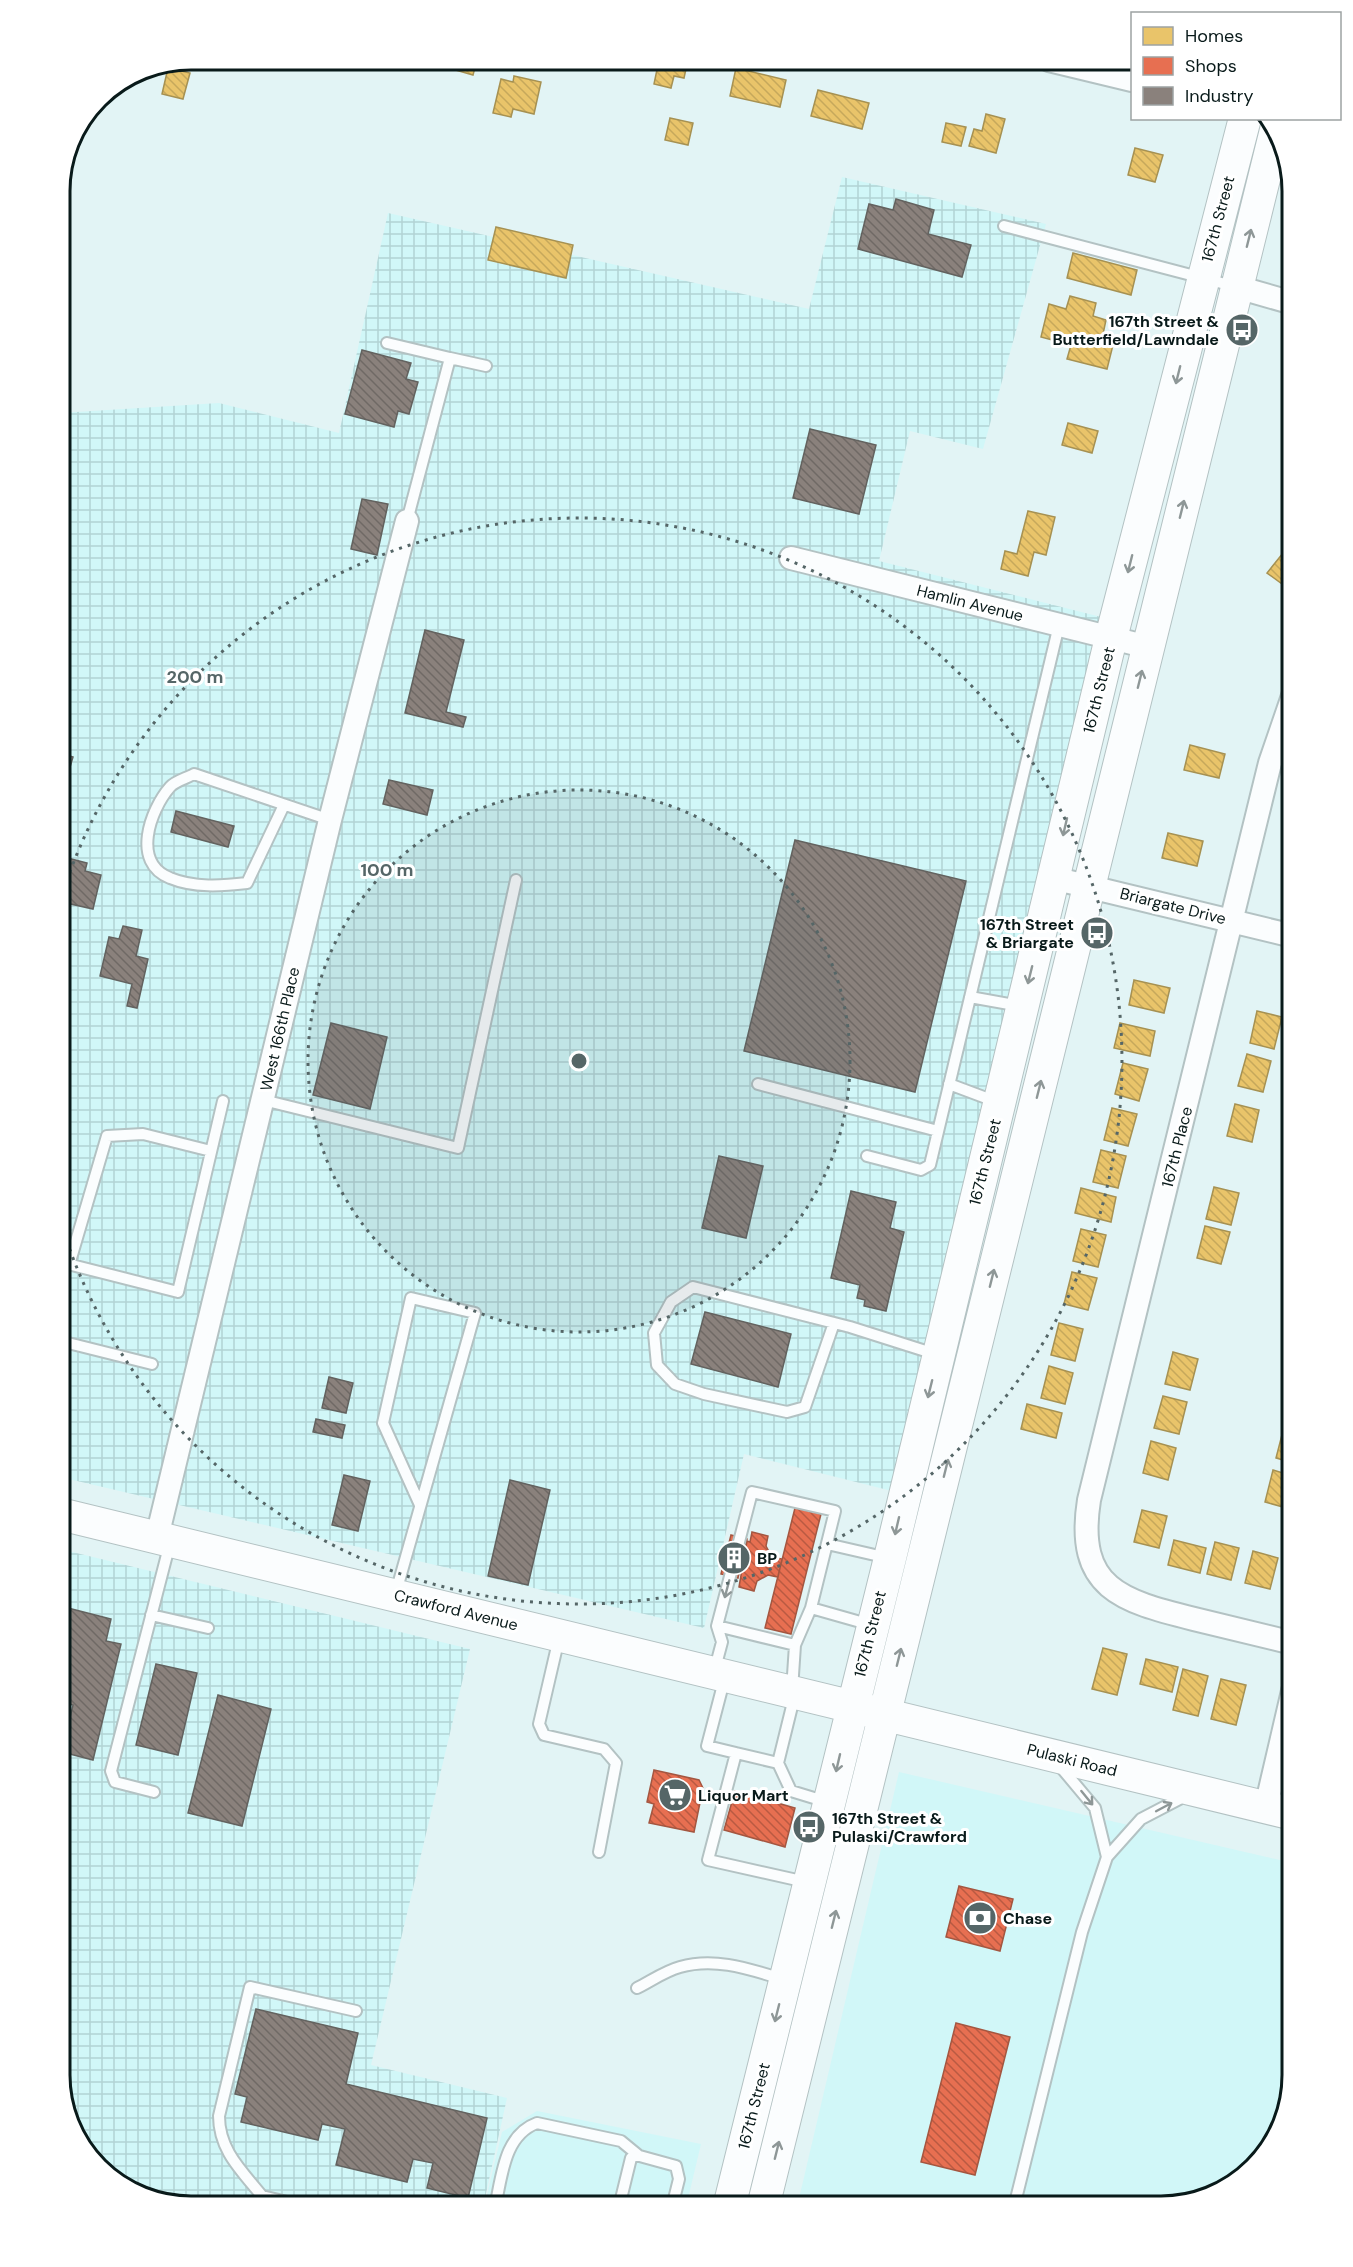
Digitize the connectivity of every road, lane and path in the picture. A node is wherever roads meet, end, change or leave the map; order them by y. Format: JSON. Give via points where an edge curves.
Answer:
{"nodes":[{"id":1,"x":1095,"y":71,"type":"edge"},
{"id":2,"x":1131,"y":80,"type":"edge"},
{"id":3,"x":1244,"y":120,"type":"edge"},
{"id":4,"x":1272,"y":144,"type":"edge"},
{"id":5,"x":1004,"y":226,"type":"dead end"},
{"id":6,"x":1203,"y":278,"type":"junction"},
{"id":7,"x":1237,"y":287,"type":"junction"},
{"id":8,"x":1282,"y":300,"type":"edge"},
{"id":9,"x":387,"y":343,"type":"dead end"},
{"id":10,"x":450,"y":358,"type":"junction"},
{"id":11,"x":486,"y":366,"type":"dead end"},
{"id":12,"x":407,"y":521,"type":"joint"},
{"id":13,"x":791,"y":558,"type":"dead end"},
{"id":14,"x":1059,"y":625,"type":"junction"},
{"id":15,"x":1111,"y":638,"type":"junction"},
{"id":16,"x":1148,"y":647,"type":"junction"},
{"id":17,"x":1282,"y":728,"type":"edge"},
{"id":18,"x":284,"y":805,"type":"junction"},
{"id":19,"x":330,"y":820,"type":"junction"},
{"id":20,"x":1053,"y":878,"type":"junction"},
{"id":21,"x":516,"y":880,"type":"dead end"},
{"id":22,"x":1089,"y":886,"type":"junction"},
{"id":23,"x":1233,"y":921,"type":"junction"},
{"id":24,"x":1282,"y":933,"type":"edge"},
{"id":25,"x":970,"y":997,"type":"junction"},
{"id":26,"x":1022,"y":1006,"type":"junction"},
{"id":27,"x":758,"y":1084,"type":"dead end"},
{"id":28,"x":949,"y":1084,"type":"junction"},
{"id":29,"x":263,"y":1100,"type":"junction"},
{"id":30,"x":223,"y":1101,"type":"dead end"},
{"id":31,"x":999,"y":1103,"type":"junction"},
{"id":32,"x":938,"y":1131,"type":"junction"},
{"id":33,"x":211,"y":1151,"type":"junction"},
{"id":34,"x":867,"y":1156,"type":"dead end"},
{"id":35,"x":70,"y":1247,"type":"edge"},
{"id":36,"x":70,"y":1264,"type":"edge"},
{"id":37,"x":834,"y":1323,"type":"junction"},
{"id":38,"x":70,"y":1344,"type":"edge"},
{"id":39,"x":938,"y":1355,"type":"junction"},
{"id":40,"x":152,"y":1364,"type":"dead end"},
{"id":41,"x":420,"y":1505,"type":"junction"},
{"id":42,"x":70,"y":1516,"type":"edge"},
{"id":43,"x":164,"y":1539,"type":"junction"},
{"id":44,"x":827,"y":1544,"type":"junction"},
{"id":45,"x":890,"y":1558,"type":"junction"},
{"id":46,"x":395,"y":1595,"type":"junction"},
{"id":47,"x":811,"y":1608,"type":"junction"},
{"id":48,"x":152,"y":1615,"type":"junction"},
{"id":49,"x":872,"y":1625,"type":"junction"},
{"id":50,"x":717,"y":1626,"type":"junction"},
{"id":51,"x":208,"y":1628,"type":"dead end"},
{"id":52,"x":560,"y":1635,"type":"junction"},
{"id":53,"x":1282,"y":1640,"type":"edge"},
{"id":54,"x":795,"y":1646,"type":"junction"},
{"id":55,"x":720,"y":1674,"type":"junction"},
{"id":56,"x":793,"y":1692,"type":"junction"},
{"id":57,"x":852,"y":1706,"type":"junction"},
{"id":58,"x":885,"y":1714,"type":"junction"},
{"id":59,"x":736,"y":1754,"type":"junction"},
{"id":60,"x":1048,"y":1754,"type":"junction"},
{"id":61,"x":778,"y":1763,"type":"junction"},
{"id":62,"x":1282,"y":1785,"type":"edge"},
{"id":63,"x":1195,"y":1790,"type":"junction"},
{"id":64,"x":154,"y":1792,"type":"dead end"},
{"id":65,"x":829,"y":1802,"type":"junction"},
{"id":66,"x":1279,"y":1811,"type":"edge"},
{"id":67,"x":599,"y":1852,"type":"dead end"},
{"id":68,"x":1107,"y":1857,"type":"junction"},
{"id":69,"x":809,"y":1883,"type":"junction"},
{"id":70,"x":785,"y":1980,"type":"junction"},
{"id":71,"x":637,"y":1988,"type":"dead end"},
{"id":72,"x":356,"y":2012,"type":"dead end"},
{"id":73,"x":638,"y":2155,"type":"junction"},
{"id":74,"x":262,"y":2196,"type":"edge"},
{"id":75,"x":498,"y":2196,"type":"edge"},
{"id":76,"x":621,"y":2196,"type":"edge"},
{"id":77,"x":675,"y":2196,"type":"edge"},
{"id":78,"x":732,"y":2196,"type":"edge"},
{"id":79,"x":766,"y":2196,"type":"edge"},
{"id":80,"x":1017,"y":2196,"type":"edge"}],
"edges":[{"from":1,"to":2,"type":"street"},
{"from":3,"to":6,"type":"main road","name":"167th Street"},
{"from":7,"to":4,"type":"main road","name":"167th Street","one_way":true},
{"from":5,"to":6,"type":"lane"},
{"from":6,"to":7,"type":"lane"},
{"from":6,"to":15,"type":"main road","name":"167th Street","one_way":true},
{"from":7,"to":8,"type":"street"},
{"from":16,"to":7,"type":"main road","name":"167th Street","one_way":true},
{"from":9,"to":10,"type":"lane"},
{"from":10,"to":11,"type":"lane"},
{"from":10,"to":12,"type":"lane"},
{"from":12,"to":19,"type":"street","name":"West 166th Place"},
{"from":13,"to":14,"type":"street","name":"Hamlin Avenue"},
{"from":14,"to":15,"type":"street","name":"Hamlin Avenue"},
{"from":14,"to":25,"type":"lane"},
{"from":15,"to":16,"type":"street","name":"Hamlin Avenue"},
{"from":15,"to":20,"type":"main road","name":"167th Street","one_way":true},
{"from":22,"to":16,"type":"main road","name":"167th Street","one_way":true},
{"from":17,"to":23,"type":"street","name":"167th Place","via":[[1270,763]]},
{"from":18,"to":18,"type":"lane","via":[[194,774],[171,786],[155,811],[147,841],[149,860],[168,878],[214,887],[247,883]]},
{"from":18,"to":19,"type":"lane"},
{"from":19,"to":29,"type":"street","name":"West 166th Place"},
{"from":20,"to":22,"type":"street","name":"Briargate Drive"},
{"from":20,"to":26,"type":"main road","name":"167th Street","one_way":true},
{"from":21,"to":29,"type":"lane","via":[[458,1148]]},
{"from":22,"to":23,"type":"street","name":"Briargate Drive"},
{"from":58,"to":22,"type":"main road","name":"167th Street","one_way":true},
{"from":23,"to":24,"type":"street","name":"Briargate Drive"},
{"from":23,"to":53,"type":"street","name":"167th Place","via":[[1089,1500],[1086,1536],[1090,1556],[1106,1583],[1130,1602]]},
{"from":25,"to":26,"type":"lane"},
{"from":25,"to":28,"type":"lane"},
{"from":26,"to":31,"type":"main road","name":"167th Street"},
{"from":27,"to":32,"type":"lane"},
{"from":28,"to":31,"type":"lane"},
{"from":28,"to":32,"type":"lane"},
{"from":29,"to":43,"type":"street","name":"West 166th Place"},
{"from":30,"to":33,"type":"lane"},
{"from":31,"to":39,"type":"main road","name":"167th Street"},
{"from":32,"to":34,"type":"lane","via":[[930,1165],[921,1170]]},
{"from":33,"to":35,"type":"lane","via":[[143,1134],[107,1136]]},
{"from":33,"to":36,"type":"lane","via":[[178,1292]]},
{"from":37,"to":37,"type":"lane","via":[[693,1287],[671,1302],[654,1334],[657,1365],[675,1384],[787,1412],[805,1407]]},
{"from":37,"to":39,"type":"lane"},
{"from":38,"to":40,"type":"lane"},
{"from":39,"to":45,"type":"main road","name":"167th Street","one_way":true},
{"from":41,"to":41,"type":"lane","via":[[475,1313],[411,1298],[383,1423]]},
{"from":41,"to":46,"type":"lane"},
{"from":42,"to":43,"type":"main road","name":"Crawford Avenue"},
{"from":43,"to":46,"type":"main road","name":"Crawford Avenue"},
{"from":43,"to":48,"type":"lane"},
{"from":44,"to":45,"type":"lane"},
{"from":44,"to":47,"type":"lane"},
{"from":44,"to":50,"type":"lane","one_way":true,"via":[[835,1511],[752,1492]]},
{"from":45,"to":49,"type":"main road","name":"167th Street"},
{"from":46,"to":52,"type":"main road","name":"Crawford Avenue"},
{"from":47,"to":49,"type":"lane"},
{"from":47,"to":54,"type":"lane"},
{"from":48,"to":51,"type":"lane"},
{"from":48,"to":64,"type":"lane","via":[[111,1771],[116,1782]]},
{"from":49,"to":57,"type":"main road","name":"167th Street"},
{"from":50,"to":54,"type":"lane"},
{"from":50,"to":55,"type":"lane","via":[[722,1642]]},
{"from":52,"to":55,"type":"main road","name":"Crawford Avenue"},
{"from":52,"to":67,"type":"lane","via":[[539,1725],[544,1735],[604,1749],[616,1764]]},
{"from":54,"to":56,"type":"lane"},
{"from":55,"to":56,"type":"main road","name":"Crawford Avenue"},
{"from":55,"to":59,"type":"lane","via":[[707,1746]]},
{"from":56,"to":57,"type":"main road","name":"Crawford Avenue"},
{"from":56,"to":61,"type":"lane"},
{"from":57,"to":58,"type":"main road","name":"Pulaski Road"},
{"from":57,"to":65,"type":"main road","name":"167th Street","one_way":true},
{"from":58,"to":60,"type":"main road","name":"Pulaski Road"},
{"from":79,"to":58,"type":"main road","name":"167th Street","one_way":true},
{"from":59,"to":61,"type":"lane"},
{"from":59,"to":69,"type":"lane","via":[[708,1860]]},
{"from":60,"to":63,"type":"main road","name":"Pulaski Road"},
{"from":60,"to":68,"type":"lane","one_way":true,"via":[[1095,1808]]},
{"from":61,"to":65,"type":"lane","via":[[791,1791]]},
{"from":62,"to":66,"type":"street"},
{"from":63,"to":66,"type":"main road","name":"Pulaski Road"},
{"from":68,"to":63,"type":"lane","one_way":true,"via":[[1141,1819]]},
{"from":65,"to":69,"type":"main road","name":"167th Street"},
{"from":68,"to":80,"type":"lane","via":[[1082,1932]]},
{"from":69,"to":70,"type":"main road","name":"167th Street"},
{"from":70,"to":71,"type":"lane","via":[[728,1963],[695,1964],[679,1967]]},
{"from":70,"to":78,"type":"main road","name":"167th Street","one_way":true},
{"from":72,"to":74,"type":"lane","via":[[250,1987],[219,2116],[219,2133],[228,2154]]},
{"from":73,"to":75,"type":"lane","via":[[621,2141],[537,2123],[518,2134],[509,2149]]},
{"from":73,"to":76,"type":"lane","via":[[631,2158]]},
{"from":73,"to":77,"type":"lane","via":[[676,2166],[679,2179]]}]}
